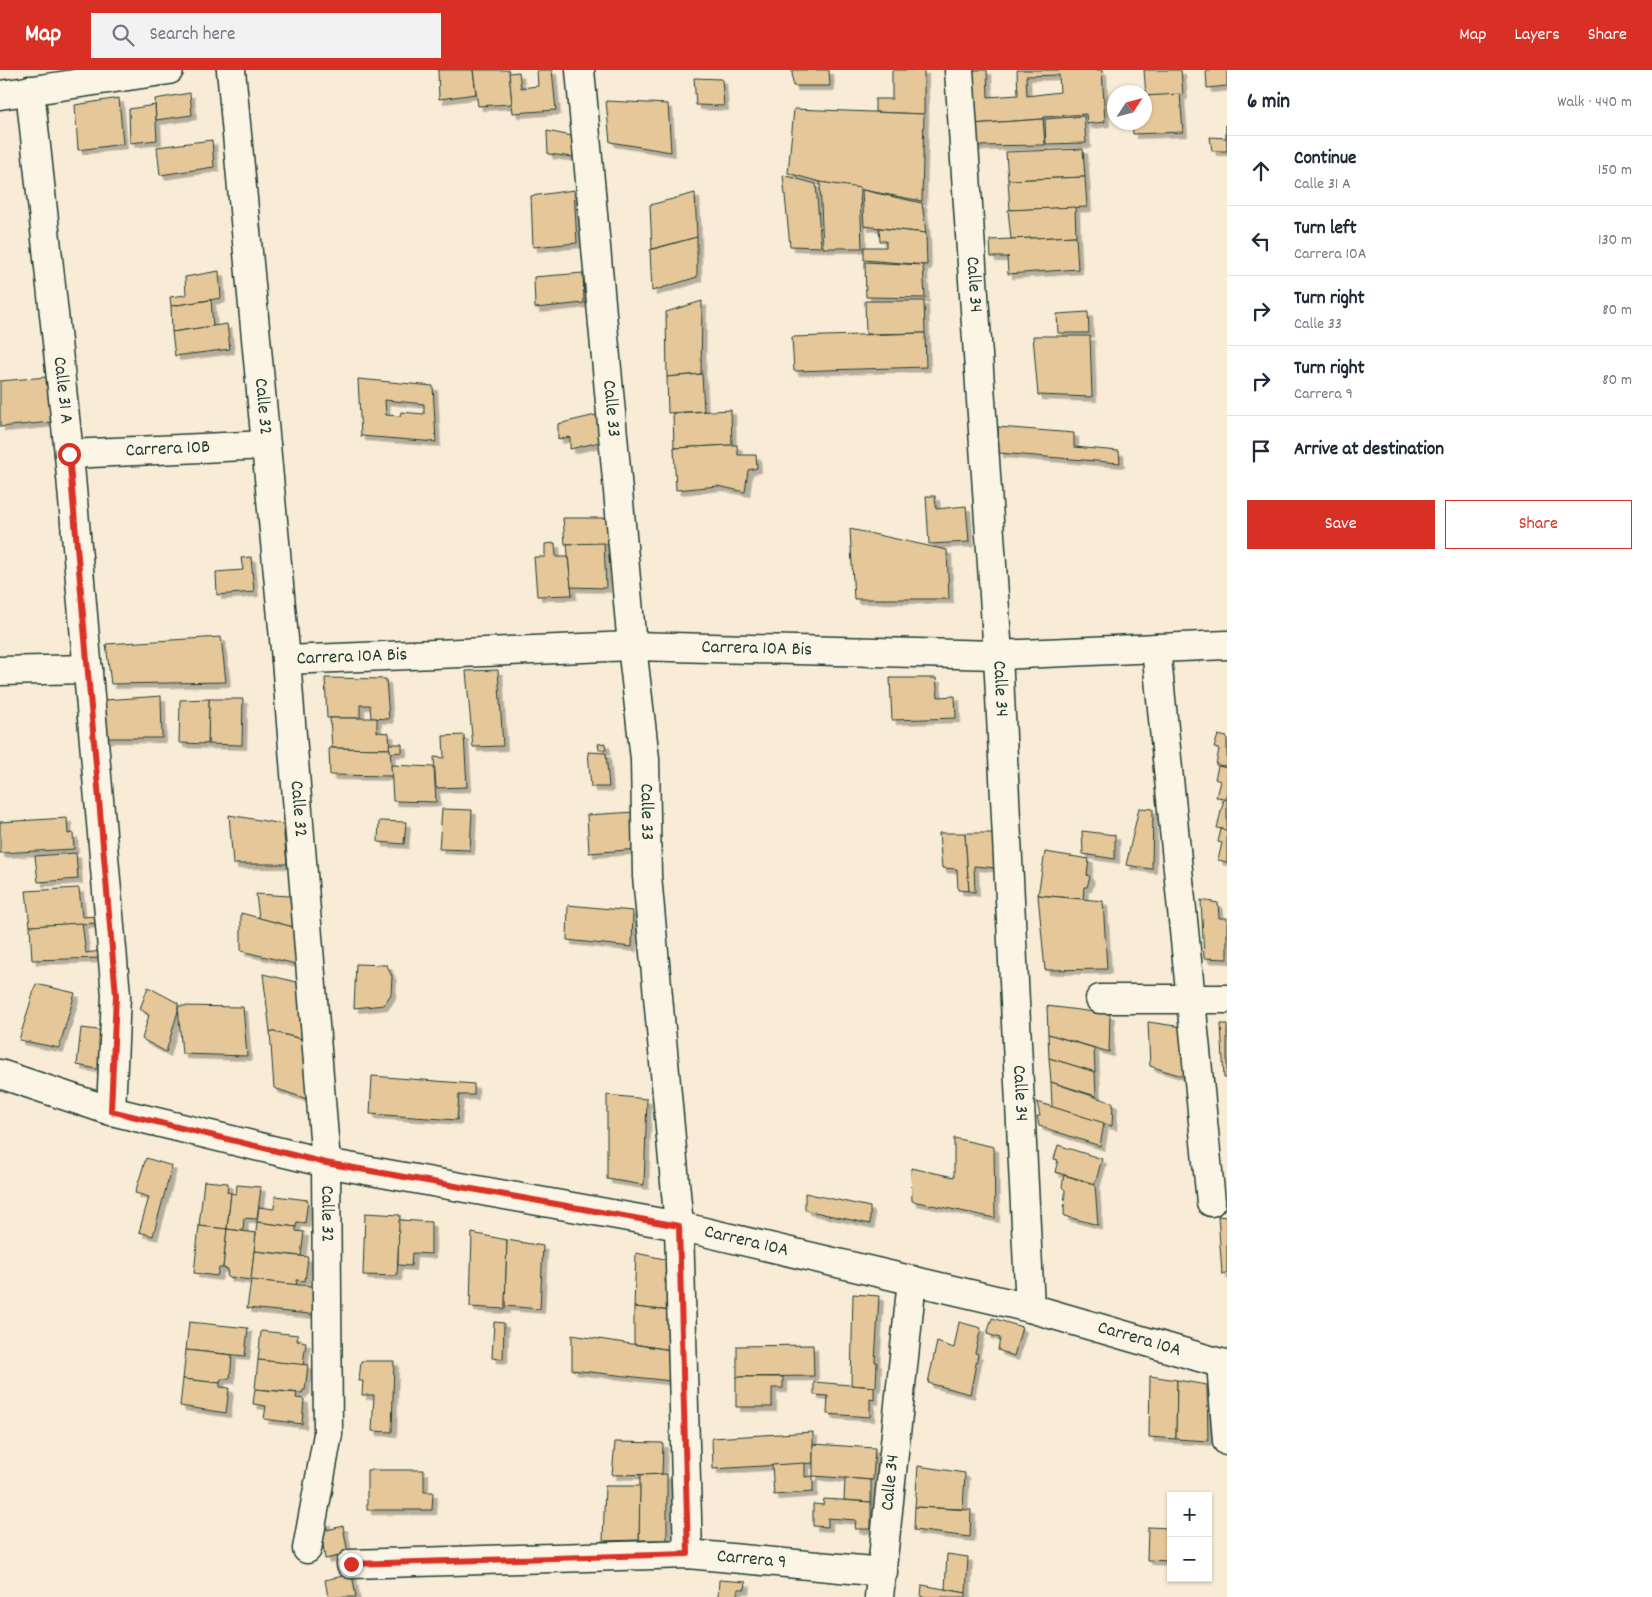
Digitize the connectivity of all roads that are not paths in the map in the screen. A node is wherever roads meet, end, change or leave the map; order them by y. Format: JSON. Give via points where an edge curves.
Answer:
{"nodes":[{"id":1,"x":168,"y":70,"type":"edge"},
{"id":2,"x":231,"y":70,"type":"edge"},
{"id":3,"x":580,"y":70,"type":"edge"},
{"id":4,"x":959,"y":70,"type":"edge"},
{"id":5,"x":30,"y":90,"type":"junction"},
{"id":6,"x":0,"y":95,"type":"edge"},
{"id":7,"x":266,"y":445,"type":"junction"},
{"id":8,"x":69,"y":454,"type":"junction"},
{"id":9,"x":1227,"y":645,"type":"edge"},
{"id":10,"x":632,"y":646,"type":"junction"},
{"id":11,"x":1156,"y":648,"type":"junction"},
{"id":12,"x":998,"y":655,"type":"junction"},
{"id":13,"x":286,"y":660,"type":"junction"},
{"id":14,"x":88,"y":669,"type":"junction"},
{"id":15,"x":0,"y":671,"type":"edge"},
{"id":16,"x":1191,"y":998,"type":"junction"},
{"id":17,"x":1100,"y":999,"type":"dead end"},
{"id":18,"x":1227,"y":999,"type":"edge"},
{"id":19,"x":0,"y":1074,"type":"edge"},
{"id":20,"x":111,"y":1111,"type":"junction"},
{"id":21,"x":326,"y":1163,"type":"junction"},
{"id":22,"x":1211,"y":1202,"type":"dead end"},
{"id":23,"x":679,"y":1226,"type":"junction"},
{"id":24,"x":912,"y":1280,"type":"junction"},
{"id":25,"x":1030,"y":1308,"type":"junction"},
{"id":26,"x":1224,"y":1364,"type":"edge"},
{"id":27,"x":1227,"y":1441,"type":"edge"},
{"id":28,"x":307,"y":1549,"type":"dead end"},
{"id":29,"x":688,"y":1554,"type":"junction"},
{"id":30,"x":351,"y":1564,"type":"dead end"},
{"id":31,"x":881,"y":1584,"type":"edge"}],
"edges":[{"from":1,"to":5,"type":"street"},
{"from":2,"to":7,"type":"street","name":"Calle 32"},
{"from":3,"to":10,"type":"street","name":"Calle 33"},
{"from":4,"to":12,"type":"street","name":"Calle 34"},
{"from":5,"to":6,"type":"street"},
{"from":5,"to":8,"type":"street","name":"Calle 31 A"},
{"from":7,"to":8,"type":"street","name":"Carrera 10B"},
{"from":7,"to":13,"type":"street","name":"Calle 32"},
{"from":8,"to":14,"type":"street","name":"Calle 31 A"},
{"from":9,"to":11,"type":"street","name":"Carrera 10A Bis"},
{"from":10,"to":12,"type":"street","name":"Carrera 10A Bis"},
{"from":10,"to":13,"type":"street","name":"Carrera 10A Bis"},
{"from":10,"to":23,"type":"street","name":"Calle 33","via":[[645,760],[648,876]]},
{"from":11,"to":12,"type":"street","name":"Carrera 10A Bis"},
{"from":11,"to":16,"type":"street"},
{"from":12,"to":25,"type":"street","name":"Calle 34"},
{"from":13,"to":21,"type":"street","name":"Calle 32"},
{"from":14,"to":15,"type":"street"},
{"from":14,"to":20,"type":"street","name":"Calle 31 A","via":[[116,995]]},
{"from":16,"to":17,"type":"street"},
{"from":16,"to":18,"type":"street"},
{"from":16,"to":22,"type":"street"},
{"from":19,"to":20,"type":"street","name":"Carrera 10A"},
{"from":20,"to":21,"type":"street","name":"Carrera 10A"},
{"from":21,"to":23,"type":"street","name":"Carrera 10A"},
{"from":21,"to":28,"type":"street","name":"Calle 32","via":[[328,1434]]},
{"from":23,"to":24,"type":"street","name":"Carrera 10A"},
{"from":23,"to":29,"type":"street","name":"Calle 33"},
{"from":24,"to":25,"type":"street","name":"Carrera 10A"},
{"from":24,"to":31,"type":"street","name":"Calle 34"},
{"from":25,"to":26,"type":"street","name":"Carrera 10A"},
{"from":26,"to":27,"type":"street"},
{"from":29,"to":30,"type":"street","name":"Carrera 9"},
{"from":29,"to":31,"type":"street","name":"Carrera 9"}]}
